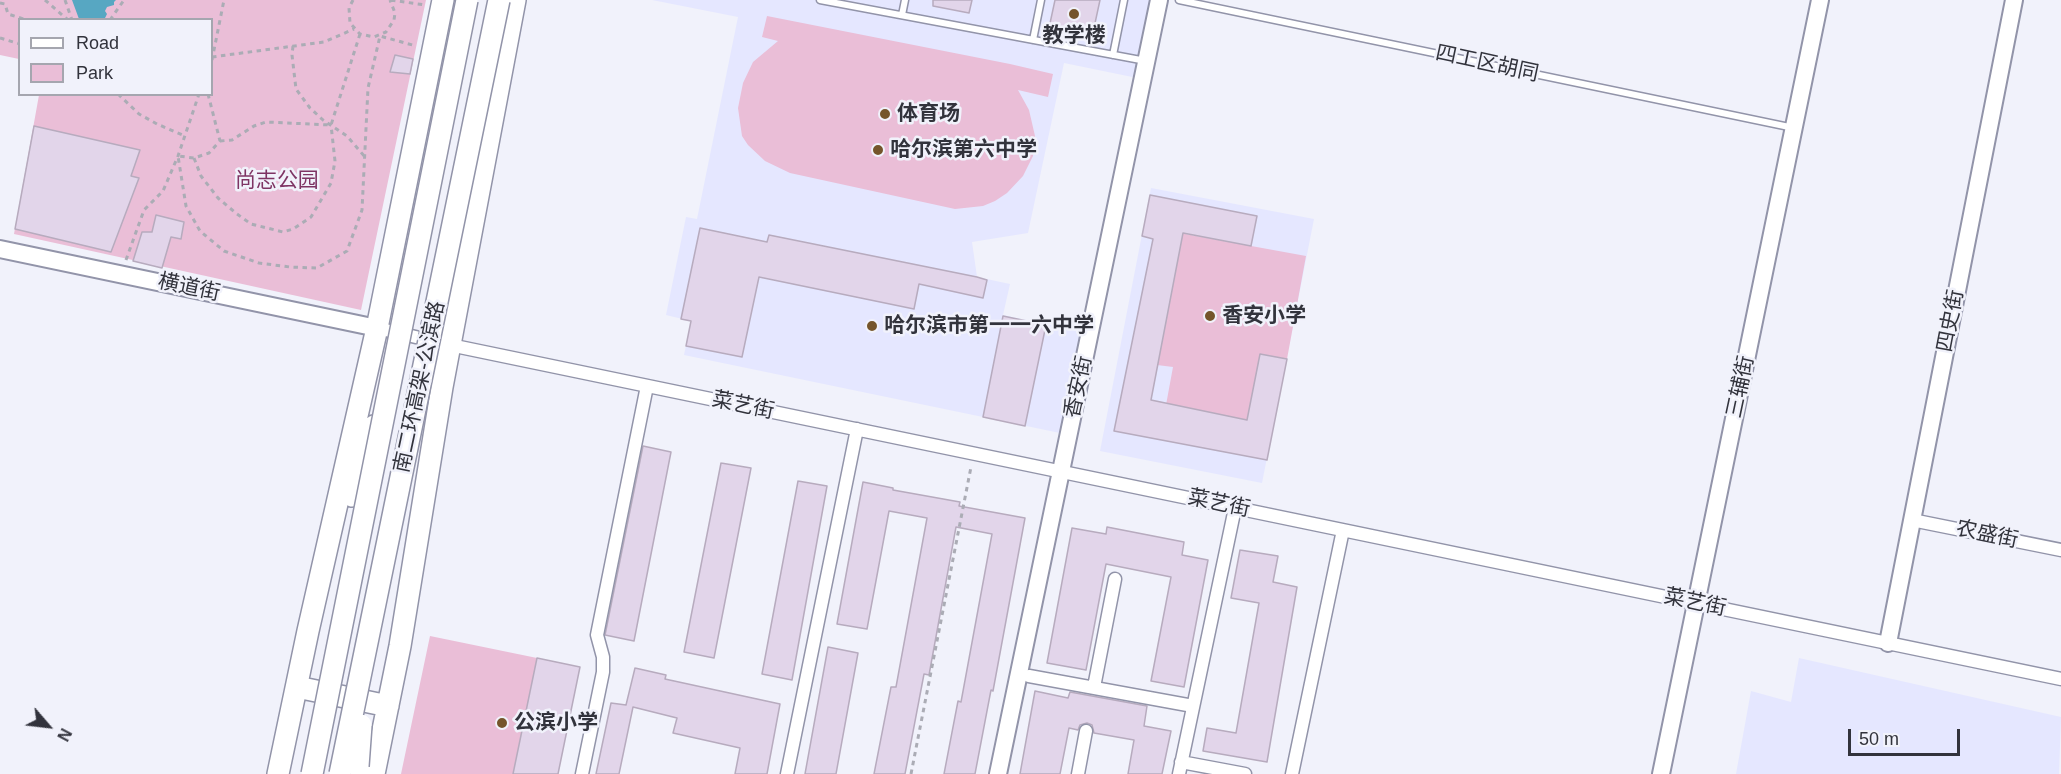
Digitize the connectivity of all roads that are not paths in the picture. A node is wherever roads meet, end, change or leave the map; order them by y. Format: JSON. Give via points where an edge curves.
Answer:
{"nodes":[{"id":1,"x":467,"y":0,"type":"edge"},
{"id":2,"x":499,"y":0,"type":"edge"},
{"id":3,"x":515,"y":0,"type":"edge"},
{"id":4,"x":820,"y":0,"type":"edge"},
{"id":5,"x":905,"y":0,"type":"edge"},
{"id":6,"x":1041,"y":0,"type":"edge"},
{"id":7,"x":1124,"y":0,"type":"edge"},
{"id":8,"x":1159,"y":0,"type":"edge"},
{"id":9,"x":1179,"y":0,"type":"edge"},
{"id":10,"x":1820,"y":0,"type":"edge"},
{"id":11,"x":2014,"y":0,"type":"edge"},
{"id":12,"x":434,"y":2,"type":"edge"},
{"id":13,"x":902,"y":15,"type":"junction"},
{"id":14,"x":1033,"y":40,"type":"junction"},
{"id":15,"x":1113,"y":55,"type":"junction"},
{"id":16,"x":1146,"y":61,"type":"junction"},
{"id":17,"x":1794,"y":128,"type":"junction"},
{"id":18,"x":0,"y":249,"type":"edge"},
{"id":19,"x":377,"y":328,"type":"junction"},
{"id":20,"x":450,"y":345,"type":"junction"},
{"id":21,"x":390,"y":378,"type":"junction"},
{"id":22,"x":647,"y":386,"type":"junction"},
{"id":23,"x":857,"y":429,"type":"junction"},
{"id":24,"x":1061,"y":472,"type":"junction"},
{"id":25,"x":1235,"y":508,"type":"junction"},
{"id":26,"x":1912,"y":520,"type":"junction"},
{"id":27,"x":1343,"y":530,"type":"junction"},
{"id":28,"x":2061,"y":550,"type":"edge"},
{"id":29,"x":1115,"y":579,"type":"dead end"},
{"id":30,"x":1696,"y":603,"type":"junction"},
{"id":31,"x":308,"y":631,"type":"junction"},
{"id":32,"x":1888,"y":643,"type":"junction"},
{"id":33,"x":1029,"y":676,"type":"dead end"},
{"id":34,"x":2061,"y":679,"type":"edge"},
{"id":35,"x":297,"y":687,"type":"junction"},
{"id":36,"x":1094,"y":687,"type":"junction"},
{"id":37,"x":388,"y":706,"type":"junction"},
{"id":38,"x":1193,"y":706,"type":"junction"},
{"id":39,"x":1086,"y":731,"type":"dead end"},
{"id":40,"x":1180,"y":768,"type":"edge"},
{"id":41,"x":358,"y":772,"type":"edge"},
{"id":42,"x":278,"y":774,"type":"edge"},
{"id":43,"x":312,"y":774,"type":"edge"},
{"id":44,"x":582,"y":774,"type":"edge"},
{"id":45,"x":787,"y":774,"type":"edge"},
{"id":46,"x":998,"y":774,"type":"edge"},
{"id":47,"x":1078,"y":774,"type":"edge"},
{"id":48,"x":1245,"y":774,"type":"edge"},
{"id":49,"x":1292,"y":774,"type":"edge"},
{"id":50,"x":1661,"y":774,"type":"edge"}],
"edges":[{"from":1,"to":21,"type":"highway","name":"南二环高架-公滨路","bridge":true},
{"from":2,"to":41,"type":"highway","name":"南二环高架-公滨路","bridge":true,"via":[[367,640]]},
{"from":3,"to":20,"type":"highway"},
{"from":4,"to":13,"type":"lane"},
{"from":5,"to":13,"type":"lane"},
{"from":6,"to":14,"type":"lane"},
{"from":7,"to":15,"type":"lane"},
{"from":8,"to":16,"type":"street","name":"香安街"},
{"from":9,"to":17,"type":"lane","name":"四工区胡同"},
{"from":10,"to":17,"type":"street","name":"三辅街"},
{"from":11,"to":26,"type":"street","name":"四史街"},
{"from":12,"to":19,"type":"highway"},
{"from":13,"to":14,"type":"lane"},
{"from":14,"to":15,"type":"lane"},
{"from":15,"to":16,"type":"lane"},
{"from":16,"to":24,"type":"street","name":"香安街"},
{"from":17,"to":30,"type":"street","name":"三辅街"},
{"from":18,"to":19,"type":"street","name":"横道街"},
{"from":19,"to":20,"type":"street","name":"菜艺街"},
{"from":19,"to":31,"type":"highway"},
{"from":20,"to":22,"type":"street","name":"菜艺街"},
{"from":20,"to":37,"type":"highway"},
{"from":21,"to":31,"type":"highway","bridge":true},
{"from":21,"to":43,"type":"highway","name":"南二环高架-公滨路","bridge":true},
{"from":22,"to":23,"type":"street","name":"菜艺街"},
{"from":22,"to":44,"type":"street","via":[[597,635],[603,672]]},
{"from":23,"to":24,"type":"street","name":"菜艺街"},
{"from":23,"to":45,"type":"street"},
{"from":24,"to":25,"type":"street","name":"菜艺街"},
{"from":24,"to":46,"type":"street","name":"香安街"},
{"from":25,"to":27,"type":"street","name":"菜艺街"},
{"from":25,"to":38,"type":"street"},
{"from":26,"to":28,"type":"street","name":"农盛街"},
{"from":26,"to":32,"type":"street","name":"四史街"},
{"from":27,"to":30,"type":"street","name":"菜艺街"},
{"from":27,"to":49,"type":"street"},
{"from":29,"to":36,"type":"street"},
{"from":30,"to":32,"type":"street","name":"菜艺街"},
{"from":30,"to":50,"type":"street","name":"三辅街"},
{"from":31,"to":35,"type":"highway"},
{"from":32,"to":34,"type":"street","name":"菜艺街"},
{"from":33,"to":36,"type":"street"},
{"from":35,"to":37,"type":"highway"},
{"from":35,"to":42,"type":"highway"},
{"from":36,"to":38,"type":"street"},
{"from":37,"to":41,"type":"highway"},
{"from":38,"to":40,"type":"street"},
{"from":39,"to":47,"type":"street"},
{"from":40,"to":48,"type":"street"}]}
